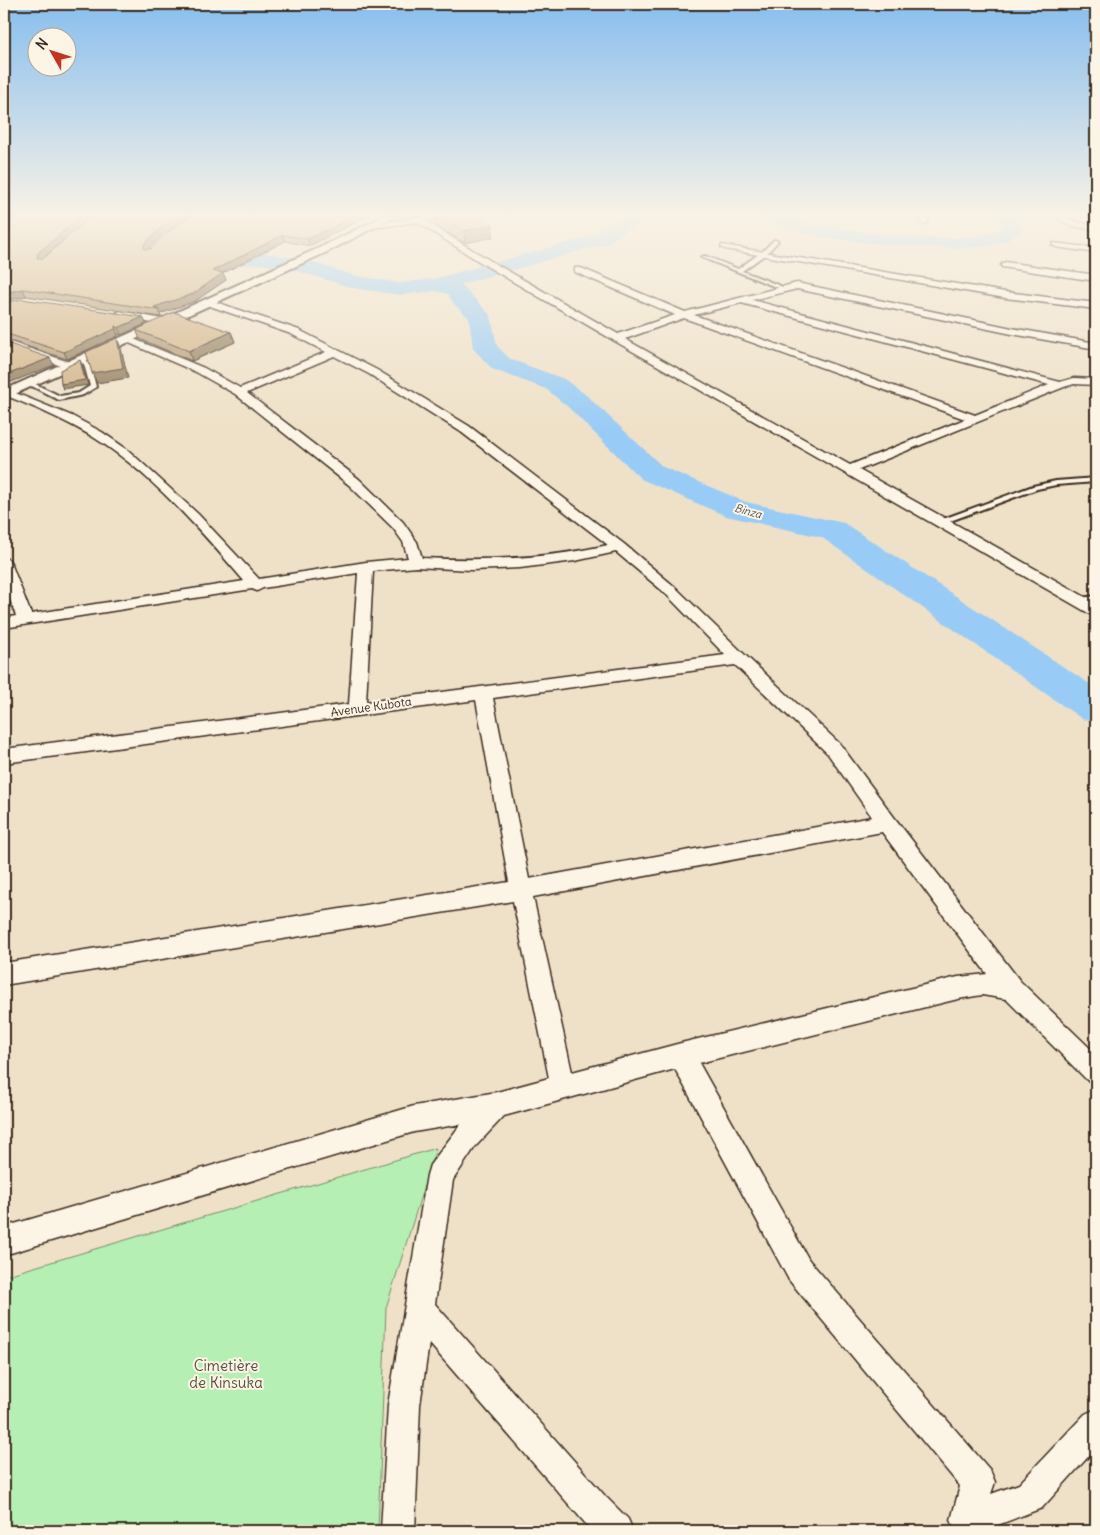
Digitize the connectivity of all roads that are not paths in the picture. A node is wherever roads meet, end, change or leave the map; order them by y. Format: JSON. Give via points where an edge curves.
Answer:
{"nodes":[{"id":1,"x":242,"y":287,"type":"edge"},
{"id":2,"x":528,"y":287,"type":"edge"},
{"id":3,"x":617,"y":287,"type":"edge"},
{"id":4,"x":778,"y":287,"type":"edge"},
{"id":5,"x":792,"y":287,"type":"edge"},
{"id":6,"x":809,"y":287,"type":"edge"},
{"id":7,"x":958,"y":287,"type":"edge"},
{"id":8,"x":781,"y":288,"type":"junction"},
{"id":9,"x":742,"y":301,"type":"junction"},
{"id":10,"x":207,"y":302,"type":"junction"},
{"id":11,"x":1096,"y":306,"type":"edge"},
{"id":12,"x":111,"y":313,"type":"edge"},
{"id":13,"x":684,"y":315,"type":"junction"},
{"id":14,"x":162,"y":322,"type":"junction"},
{"id":15,"x":616,"y":338,"type":"junction"},
{"id":16,"x":125,"y":339,"type":"junction"},
{"id":17,"x":4,"y":342,"type":"edge"},
{"id":18,"x":1096,"y":346,"type":"edge"},
{"id":19,"x":335,"y":352,"type":"junction"},
{"id":20,"x":74,"y":363,"type":"junction"},
{"id":21,"x":1096,"y":382,"type":"edge"},
{"id":22,"x":29,"y":383,"type":"junction"},
{"id":23,"x":1060,"y":385,"type":"junction"},
{"id":24,"x":239,"y":392,"type":"junction"},
{"id":25,"x":6,"y":394,"type":"edge"},
{"id":26,"x":973,"y":418,"type":"junction"},
{"id":27,"x":848,"y":470,"type":"junction"},
{"id":28,"x":1096,"y":480,"type":"edge"},
{"id":29,"x":939,"y":522,"type":"junction"},
{"id":30,"x":619,"y":547,"type":"junction"},
{"id":31,"x":416,"y":562,"type":"junction"},
{"id":32,"x":4,"y":563,"type":"edge"},
{"id":33,"x":366,"y":567,"type":"junction"},
{"id":34,"x":257,"y":586,"type":"junction"},
{"id":35,"x":1096,"y":599,"type":"edge"},
{"id":36,"x":1080,"y":601,"type":"junction"},
{"id":37,"x":1096,"y":610,"type":"edge"},
{"id":38,"x":24,"y":620,"type":"junction"},
{"id":39,"x":4,"y":623,"type":"edge"},
{"id":40,"x":739,"y":659,"type":"junction"},
{"id":41,"x":483,"y":692,"type":"junction"},
{"id":42,"x":358,"y":709,"type":"junction"},
{"id":43,"x":4,"y":756,"type":"edge"},
{"id":44,"x":887,"y":823,"type":"junction"},
{"id":45,"x":521,"y":890,"type":"junction"},
{"id":46,"x":4,"y":974,"type":"edge"},
{"id":47,"x":1012,"y":989,"type":"junction"},
{"id":48,"x":681,"y":1055,"type":"junction"},
{"id":49,"x":1096,"y":1071,"type":"edge"},
{"id":50,"x":563,"y":1087,"type":"junction"},
{"id":51,"x":497,"y":1104,"type":"junction"},
{"id":52,"x":4,"y":1241,"type":"edge"},
{"id":53,"x":420,"y":1309,"type":"junction"},
{"id":54,"x":1096,"y":1425,"type":"edge"},
{"id":55,"x":398,"y":1531,"type":"edge"},
{"id":56,"x":616,"y":1531,"type":"edge"}],
"edges":[{"from":1,"to":10,"type":"street"},
{"from":2,"to":15,"type":"street"},
{"from":3,"to":13,"type":"street"},
{"from":4,"to":8,"type":"lane"},
{"from":5,"to":8,"type":"street"},
{"from":6,"to":18,"type":"street"},
{"from":7,"to":11,"type":"street"},
{"from":8,"to":9,"type":"street"},
{"from":9,"to":13,"type":"street"},
{"from":9,"to":23,"type":"street"},
{"from":10,"to":14,"type":"street"},
{"from":10,"to":19,"type":"street","via":[[270,322]]},
{"from":12,"to":14,"type":"street"},
{"from":13,"to":15,"type":"street"},
{"from":13,"to":26,"type":"street"},
{"from":14,"to":16,"type":"street"},
{"from":15,"to":27,"type":"street"},
{"from":16,"to":20,"type":"street"},
{"from":16,"to":24,"type":"street","via":[[200,370]]},
{"from":17,"to":20,"type":"street"},
{"from":19,"to":24,"type":"street"},
{"from":19,"to":30,"type":"street","via":[[464,429]]},
{"from":20,"to":22,"type":"street"},
{"from":20,"to":22,"type":"lane","via":[[87,364],[93,387],[86,392],[59,398]]},
{"from":21,"to":23,"type":"street","via":[[1074,381]]},
{"from":22,"to":25,"type":"street"},
{"from":23,"to":26,"type":"street"},
{"from":24,"to":31,"type":"street","via":[[354,482],[398,525],[410,542]]},
{"from":25,"to":34,"type":"street","via":[[59,413],[123,452],[212,535]]},
{"from":26,"to":27,"type":"street"},
{"from":27,"to":29,"type":"street"},
{"from":28,"to":29,"type":"lane","via":[[1035,487]]},
{"from":29,"to":36,"type":"street"},
{"from":30,"to":31,"type":"street","via":[[575,558],[520,563]]},
{"from":30,"to":40,"type":"street","via":[[670,590]]},
{"from":31,"to":33,"type":"street"},
{"from":32,"to":38,"type":"street"},
{"from":33,"to":34,"type":"street"},
{"from":33,"to":42,"type":"street"},
{"from":34,"to":38,"type":"street"},
{"from":35,"to":36,"type":"lane"},
{"from":36,"to":37,"type":"street"},
{"from":38,"to":39,"type":"street"},
{"from":40,"to":41,"type":"street","name":"Avenue Kubota"},
{"from":40,"to":44,"type":"street","via":[[834,749]]},
{"from":41,"to":42,"type":"street","name":"Avenue Kubota"},
{"from":41,"to":45,"type":"street"},
{"from":42,"to":43,"type":"street","name":"Avenue Kubota"},
{"from":44,"to":45,"type":"street"},
{"from":44,"to":47,"type":"street"},
{"from":45,"to":46,"type":"street"},
{"from":45,"to":50,"type":"street"},
{"from":47,"to":48,"type":"street","via":[[982,984],[958,988]]},
{"from":47,"to":49,"type":"street"},
{"from":48,"to":50,"type":"street"},
{"from":48,"to":54,"type":"street","via":[[798,1270],[978,1482],[968,1520],[1030,1496]]},
{"from":50,"to":51,"type":"street"},
{"from":51,"to":52,"type":"street","via":[[414,1119]]},
{"from":51,"to":53,"type":"street","via":[[466,1138],[440,1175]]},
{"from":53,"to":55,"type":"street","via":[[404,1405]]},
{"from":53,"to":56,"type":"street"}]}
